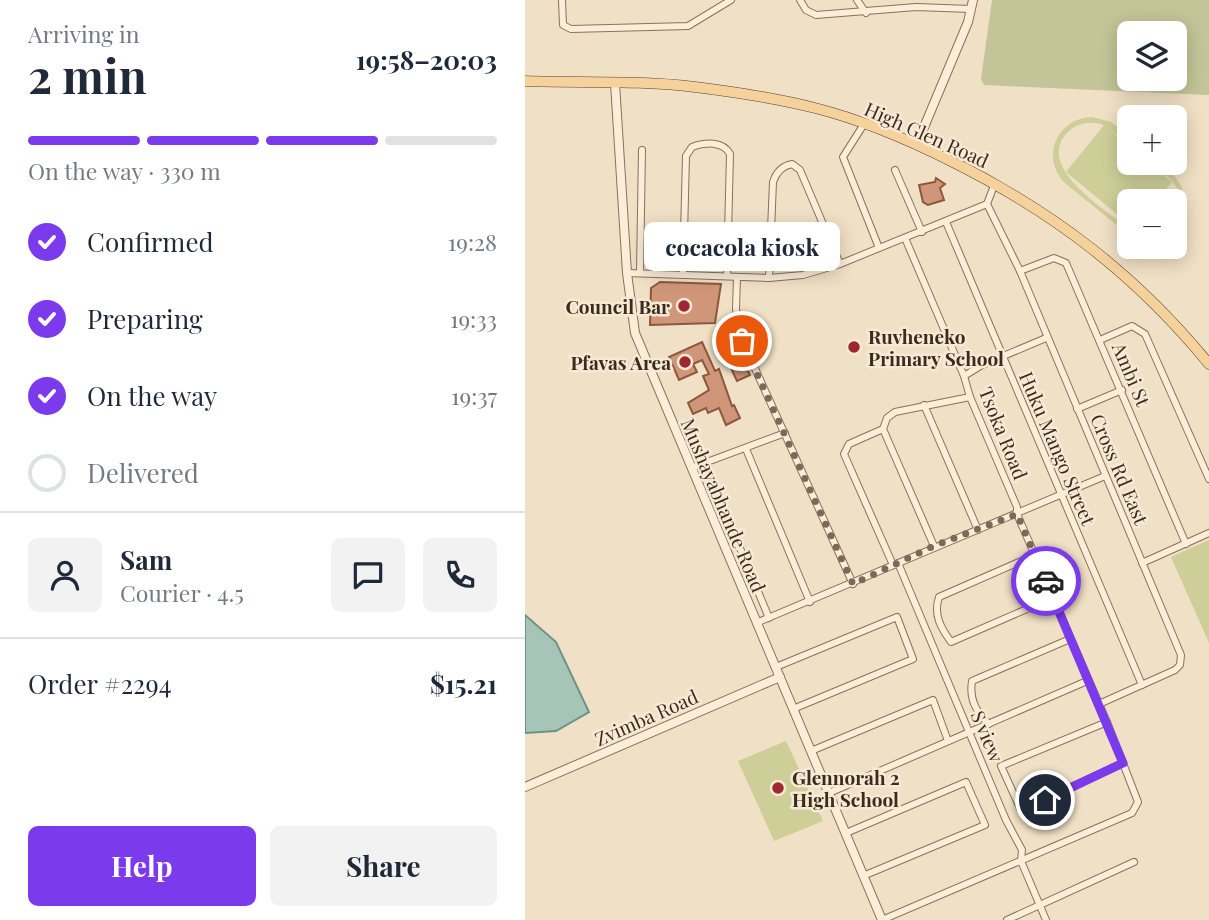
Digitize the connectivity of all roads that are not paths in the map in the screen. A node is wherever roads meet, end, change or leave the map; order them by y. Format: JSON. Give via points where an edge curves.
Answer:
{"nodes":[{"id":1,"x":562,"y":0,"type":"edge"},
{"id":2,"x":731,"y":0,"type":"edge"},
{"id":3,"x":800,"y":0,"type":"edge"},
{"id":4,"x":857,"y":0,"type":"edge"},
{"id":5,"x":934,"y":0,"type":"edge"},
{"id":6,"x":914,"y":4,"type":"edge"},
{"id":7,"x":967,"y":4,"type":"edge"},
{"id":8,"x":928,"y":7,"type":"junction"},
{"id":9,"x":866,"y":13,"type":"junction"},
{"id":10,"x":525,"y":81,"type":"edge"},
{"id":11,"x":615,"y":83,"type":"junction"},
{"id":12,"x":864,"y":124,"type":"junction"},
{"id":13,"x":917,"y":144,"type":"junction"},
{"id":14,"x":642,"y":150,"type":"dead end"},
{"id":15,"x":895,"y":170,"type":"dead end"},
{"id":16,"x":995,"y":183,"type":"junction"},
{"id":17,"x":987,"y":204,"type":"junction"},
{"id":18,"x":946,"y":222,"type":"junction"},
{"id":19,"x":922,"y":232,"type":"junction"},
{"id":20,"x":905,"y":238,"type":"junction"},
{"id":21,"x":879,"y":248,"type":"junction"},
{"id":22,"x":840,"y":264,"type":"junction"},
{"id":23,"x":1020,"y":271,"type":"junction"},
{"id":24,"x":627,"y":272,"type":"junction"},
{"id":25,"x":640,"y":273,"type":"junction"},
{"id":26,"x":683,"y":274,"type":"junction"},
{"id":27,"x":727,"y":276,"type":"junction"},
{"id":28,"x":737,"y":277,"type":"junction"},
{"id":29,"x":769,"y":278,"type":"junction"},
{"id":30,"x":1046,"y":338,"type":"junction"},
{"id":31,"x":1100,"y":340,"type":"junction"},
{"id":32,"x":1002,"y":358,"type":"junction"},
{"id":33,"x":1209,"y":364,"type":"edge"},
{"id":34,"x":964,"y":376,"type":"junction"},
{"id":35,"x":1122,"y":390,"type":"junction"},
{"id":36,"x":970,"y":397,"type":"junction"},
{"id":37,"x":924,"y":405,"type":"junction"},
{"id":38,"x":1077,"y":409,"type":"junction"},
{"id":39,"x":883,"y":429,"type":"junction"},
{"id":40,"x":785,"y":433,"type":"junction"},
{"id":41,"x":746,"y":449,"type":"junction"},
{"id":42,"x":705,"y":464,"type":"junction"},
{"id":43,"x":691,"y":468,"type":"junction"},
{"id":44,"x":1105,"y":476,"type":"junction"},
{"id":45,"x":1209,"y":479,"type":"edge"},
{"id":46,"x":1061,"y":495,"type":"junction"},
{"id":47,"x":1017,"y":514,"type":"junction"},
{"id":48,"x":978,"y":530,"type":"junction"},
{"id":49,"x":1209,"y":533,"type":"edge"},
{"id":50,"x":1186,"y":544,"type":"junction"},
{"id":51,"x":934,"y":546,"type":"junction"},
{"id":52,"x":1035,"y":555,"type":"junction"},
{"id":53,"x":1142,"y":563,"type":"junction"},
{"id":54,"x":895,"y":564,"type":"junction"},
{"id":55,"x":853,"y":584,"type":"junction"},
{"id":56,"x":1052,"y":598,"type":"junction"},
{"id":57,"x":810,"y":602,"type":"junction"},
{"id":58,"x":769,"y":618,"type":"junction"},
{"id":59,"x":756,"y":623,"type":"junction"},
{"id":60,"x":1070,"y":639,"type":"junction"},
{"id":61,"x":776,"y":667,"type":"junction"},
{"id":62,"x":780,"y":677,"type":"junction"},
{"id":63,"x":1087,"y":681,"type":"junction"},
{"id":64,"x":1142,"y":685,"type":"junction"},
{"id":65,"x":1099,"y":704,"type":"junction"},
{"id":66,"x":793,"y":709,"type":"junction"},
{"id":67,"x":1107,"y":722,"type":"junction"},
{"id":68,"x":989,"y":724,"type":"junction"},
{"id":69,"x":969,"y":733,"type":"junction"},
{"id":70,"x":948,"y":741,"type":"junction"},
{"id":71,"x":811,"y":751,"type":"junction"},
{"id":72,"x":1123,"y":763,"type":"junction"},
{"id":73,"x":525,"y":787,"type":"edge"},
{"id":74,"x":829,"y":793,"type":"junction"},
{"id":75,"x":846,"y":834,"type":"junction"},
{"id":76,"x":1021,"y":861,"type":"junction"},
{"id":77,"x":1134,"y":862,"type":"dead end"},
{"id":78,"x":863,"y":876,"type":"junction"},
{"id":79,"x":1041,"y":906,"type":"junction"},
{"id":80,"x":882,"y":920,"type":"edge"},
{"id":81,"x":1007,"y":920,"type":"edge"},
{"id":82,"x":1046,"y":920,"type":"edge"}],
"edges":[{"from":1,"to":2,"type":"street","via":[[563,25],[571,29],[688,26]]},
{"from":3,"to":9,"type":"street","via":[[816,15]]},
{"from":4,"to":9,"type":"street"},
{"from":5,"to":8,"type":"street"},
{"from":6,"to":8,"type":"street"},
{"from":6,"to":9,"type":"street"},
{"from":7,"to":8,"type":"street"},
{"from":7,"to":13,"type":"street"},
{"from":10,"to":11,"type":"main road","name":"High Glen Road"},
{"from":11,"to":12,"type":"main road","name":"High Glen Road","via":[[739,94],[814,108]]},
{"from":11,"to":24,"type":"street","name":"Mushayabhande Road"},
{"from":12,"to":13,"type":"main road","name":"High Glen Road"},
{"from":12,"to":21,"type":"street","via":[[843,158]]},
{"from":13,"to":16,"type":"main road","name":"High Glen Road"},
{"from":14,"to":25,"type":"street"},
{"from":15,"to":19,"type":"street"},
{"from":16,"to":17,"type":"street"},
{"from":16,"to":33,"type":"main road","name":"High Glen Road","via":[[1096,249]]},
{"from":17,"to":18,"type":"street"},
{"from":17,"to":23,"type":"street","name":"Cross Rd East"},
{"from":18,"to":19,"type":"street"},
{"from":18,"to":32,"type":"street","name":"Huku Mango Street"},
{"from":19,"to":20,"type":"street"},
{"from":20,"to":21,"type":"street"},
{"from":20,"to":34,"type":"street","name":"Tsoka Road"},
{"from":21,"to":22,"type":"street"},
{"from":22,"to":29,"type":"street","via":[[803,275]]},
{"from":22,"to":29,"type":"street","via":[[800,170],[786,165],[773,182]]},
{"from":23,"to":30,"type":"street","name":"Cross Rd East"},
{"from":23,"to":31,"type":"street","name":"Ambi St","via":[[1054,258],[1066,263]]},
{"from":24,"to":25,"type":"street"},
{"from":24,"to":43,"type":"street","name":"Mushayabhande Road","via":[[635,334]]},
{"from":25,"to":26,"type":"street"},
{"from":26,"to":27,"type":"street"},
{"from":26,"to":27,"type":"street","via":[[686,156],[692,146],[715,144],[730,154]]},
{"from":27,"to":28,"type":"street"},
{"from":28,"to":29,"type":"street"},
{"from":28,"to":40,"type":"street","via":[[742,341]]},
{"from":30,"to":32,"type":"street"},
{"from":30,"to":38,"type":"street","name":"Cross Rd East"},
{"from":31,"to":35,"type":"street","name":"Ambi St"},
{"from":31,"to":45,"type":"street","via":[[1132,326],[1145,334]]},
{"from":32,"to":34,"type":"street"},
{"from":32,"to":46,"type":"street","name":"Huku Mango Street"},
{"from":34,"to":36,"type":"street","name":"Tsoka Road"},
{"from":35,"to":38,"type":"street"},
{"from":35,"to":50,"type":"street","name":"Ambi St"},
{"from":36,"to":37,"type":"street"},
{"from":36,"to":47,"type":"street","name":"Tsoka Road"},
{"from":37,"to":39,"type":"street","via":[[895,412]]},
{"from":37,"to":48,"type":"street"},
{"from":38,"to":44,"type":"street","name":"Cross Rd East"},
{"from":39,"to":51,"type":"street"},
{"from":39,"to":54,"type":"street","name":"S view","via":[[849,444],[844,454]]},
{"from":40,"to":41,"type":"street"},
{"from":40,"to":55,"type":"street"},
{"from":41,"to":42,"type":"street"},
{"from":41,"to":57,"type":"street"},
{"from":42,"to":43,"type":"street"},
{"from":42,"to":58,"type":"street"},
{"from":43,"to":59,"type":"street","name":"Mushayabhande Road"},
{"from":44,"to":46,"type":"street"},
{"from":44,"to":53,"type":"street","name":"Cross Rd East"},
{"from":46,"to":47,"type":"street"},
{"from":46,"to":64,"type":"street","name":"Huku Mango Street"},
{"from":47,"to":48,"type":"street"},
{"from":47,"to":52,"type":"street","name":"Tsoka Road"},
{"from":48,"to":51,"type":"street"},
{"from":49,"to":50,"type":"street"},
{"from":50,"to":53,"type":"street"},
{"from":51,"to":54,"type":"street"},
{"from":52,"to":56,"type":"street","name":"Tsoka Road"},
{"from":52,"to":56,"type":"street","via":[[939,597],[937,616],[951,642]]},
{"from":53,"to":64,"type":"street","name":"Cross Rd East","via":[[1182,660],[1175,670]]},
{"from":54,"to":55,"type":"street"},
{"from":54,"to":69,"type":"street","name":"S view"},
{"from":55,"to":57,"type":"street"},
{"from":56,"to":60,"type":"street","name":"Tsoka Road"},
{"from":57,"to":58,"type":"street"},
{"from":58,"to":59,"type":"street"},
{"from":59,"to":61,"type":"street","name":"Mushayabhande Road"},
{"from":60,"to":63,"type":"street","name":"Tsoka Road"},
{"from":60,"to":68,"type":"street","via":[[972,681],[973,704]]},
{"from":61,"to":62,"type":"street","name":"Mushayabhande Road"},
{"from":61,"to":66,"type":"street","via":[[897,617],[913,659]]},
{"from":62,"to":66,"type":"street","name":"Mushayabhande Road"},
{"from":62,"to":73,"type":"street","name":"Zvimba Road"},
{"from":63,"to":65,"type":"street","name":"Tsoka Road"},
{"from":63,"to":68,"type":"street"},
{"from":64,"to":65,"type":"street","name":"Cross Rd East"},
{"from":65,"to":67,"type":"street","name":"Tsoka Road"},
{"from":66,"to":71,"type":"street","name":"Mushayabhande Road"},
{"from":67,"to":72,"type":"street","name":"Tsoka Road"},
{"from":67,"to":72,"type":"street","via":[[1001,766],[1021,810]]},
{"from":68,"to":69,"type":"street"},
{"from":69,"to":70,"type":"street"},
{"from":69,"to":76,"type":"street","name":"S view","via":[[1022,850]]},
{"from":70,"to":71,"type":"street","via":[[933,700]]},
{"from":70,"to":74,"type":"street"},
{"from":71,"to":74,"type":"street","name":"Mushayabhande Road"},
{"from":72,"to":76,"type":"street","name":"Tsoka Road","via":[[1138,802],[1132,813]]},
{"from":74,"to":75,"type":"street","name":"Mushayabhande Road"},
{"from":75,"to":78,"type":"street","name":"Mushayabhande Road"},
{"from":75,"to":78,"type":"street","via":[[966,782],[985,825]]},
{"from":76,"to":79,"type":"street","name":"S view"},
{"from":76,"to":80,"type":"street"},
{"from":77,"to":79,"type":"street"},
{"from":78,"to":80,"type":"street","name":"Mushayabhande Road"},
{"from":79,"to":81,"type":"street"},
{"from":79,"to":82,"type":"street","name":"S view"}]}
